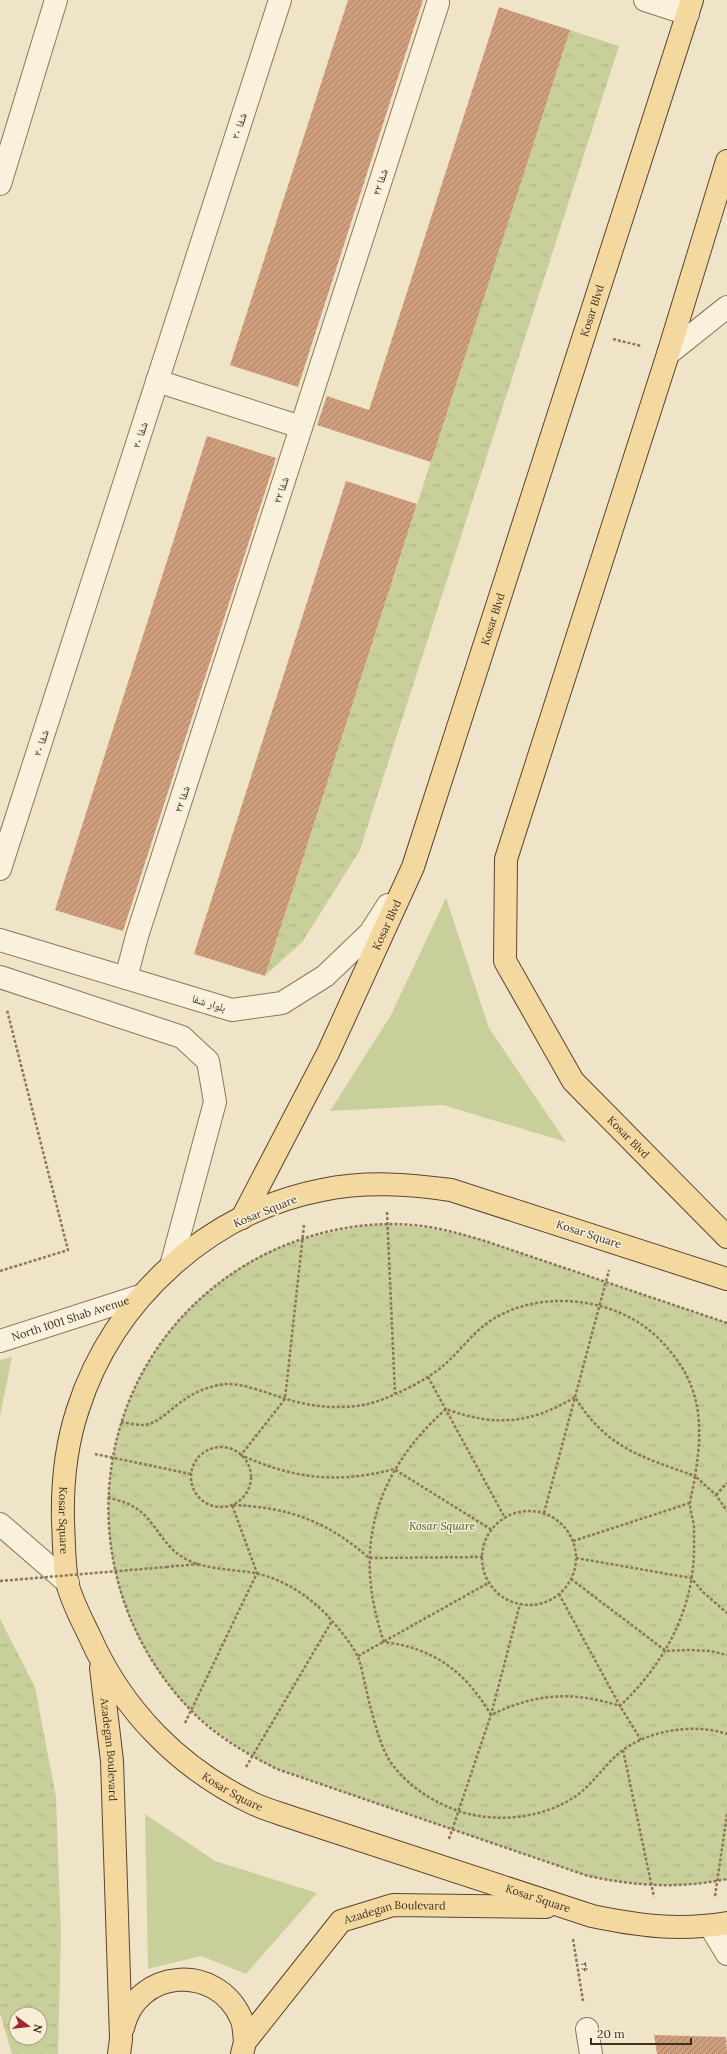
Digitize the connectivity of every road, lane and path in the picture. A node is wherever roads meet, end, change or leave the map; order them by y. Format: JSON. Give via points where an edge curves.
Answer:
{"nodes":[{"id":1,"x":56,"y":0,"type":"edge"},
{"id":2,"x":280,"y":0,"type":"edge"},
{"id":3,"x":645,"y":0,"type":"edge"},
{"id":4,"x":438,"y":3,"type":"dead end"},
{"id":5,"x":690,"y":7,"type":"edge"},
{"id":6,"x":727,"y":161,"type":"edge"},
{"id":7,"x":0,"y":184,"type":"edge"},
{"id":8,"x":727,"y":307,"type":"edge"},
{"id":9,"x":586,"y":331,"type":"junction"},
{"id":10,"x":668,"y":354,"type":"junction"},
{"id":11,"x":157,"y":381,"type":"junction"},
{"id":12,"x":301,"y":427,"type":"junction"},
{"id":13,"x":413,"y":868,"type":"junction"},
{"id":14,"x":0,"y":869,"type":"edge"},
{"id":15,"x":0,"y":940,"type":"edge"},
{"id":16,"x":0,"y":976,"type":"edge"},
{"id":17,"x":126,"y":978,"type":"junction"},
{"id":18,"x":6,"y":1006,"type":"dead end"},
{"id":19,"x":386,"y":1184,"type":"junction"},
{"id":20,"x":308,"y":1194,"type":"junction"},
{"id":21,"x":242,"y":1218,"type":"junction"},
{"id":22,"x":387,"y":1225,"type":"junction"},
{"id":23,"x":727,"y":1237,"type":"edge"},
{"id":24,"x":302,"y":1238,"type":"junction"},
{"id":25,"x":616,"y":1243,"type":"junction"},
{"id":26,"x":171,"y":1266,"type":"junction"},
{"id":27,"x":0,"y":1271,"type":"edge"},
{"id":28,"x":727,"y":1279,"type":"edge"},
{"id":29,"x":606,"y":1281,"type":"junction"},
{"id":30,"x":140,"y":1296,"type":"junction"},
{"id":31,"x":599,"y":1305,"type":"junction"},
{"id":32,"x":727,"y":1323,"type":"edge"},
{"id":33,"x":0,"y":1341,"type":"edge"},
{"id":34,"x":428,"y":1377,"type":"junction"},
{"id":35,"x":394,"y":1394,"type":"junction"},
{"id":36,"x":575,"y":1397,"type":"junction"},
{"id":37,"x":285,"y":1399,"type":"junction"},
{"id":38,"x":446,"y":1409,"type":"junction"},
{"id":39,"x":121,"y":1422,"type":"junction"},
{"id":40,"x":68,"y":1448,"type":"junction"},
{"id":41,"x":241,"y":1455,"type":"junction"},
{"id":42,"x":112,"y":1457,"type":"junction"},
{"id":43,"x":394,"y":1469,"type":"junction"},
{"id":44,"x":191,"y":1474,"type":"junction"},
{"id":45,"x":695,"y":1476,"type":"junction"},
{"id":46,"x":727,"y":1483,"type":"edge"},
{"id":47,"x":716,"y":1495,"type":"junction"},
{"id":48,"x":108,"y":1497,"type":"junction"},
{"id":49,"x":690,"y":1503,"type":"junction"},
{"id":50,"x":232,"y":1505,"type":"junction"},
{"id":51,"x":727,"y":1511,"type":"edge"},
{"id":52,"x":544,"y":1513,"type":"junction"},
{"id":53,"x":505,"y":1518,"type":"junction"},
{"id":54,"x":0,"y":1524,"type":"edge"},
{"id":55,"x":492,"y":1530,"type":"junction"},
{"id":56,"x":573,"y":1541,"type":"junction"},
{"id":57,"x":483,"y":1557,"type":"junction"},
{"id":58,"x":369,"y":1558,"type":"junction"},
{"id":59,"x":576,"y":1558,"type":"junction"},
{"id":60,"x":202,"y":1564,"type":"junction"},
{"id":61,"x":257,"y":1573,"type":"junction"},
{"id":62,"x":691,"y":1578,"type":"junction"},
{"id":63,"x":571,"y":1579,"type":"junction"},
{"id":64,"x":0,"y":1581,"type":"edge"},
{"id":65,"x":490,"y":1582,"type":"junction"},
{"id":66,"x":68,"y":1583,"type":"junction"},
{"id":67,"x":559,"y":1594,"type":"junction"},
{"id":68,"x":520,"y":1604,"type":"junction"},
{"id":69,"x":727,"y":1613,"type":"edge"},
{"id":70,"x":332,"y":1621,"type":"junction"},
{"id":71,"x":384,"y":1642,"type":"junction"},
{"id":72,"x":666,"y":1651,"type":"junction"},
{"id":73,"x":727,"y":1655,"type":"edge"},
{"id":74,"x":358,"y":1656,"type":"junction"},
{"id":75,"x":100,"y":1661,"type":"junction"},
{"id":76,"x":620,"y":1706,"type":"junction"},
{"id":77,"x":191,"y":1710,"type":"junction"},
{"id":78,"x":491,"y":1714,"type":"junction"},
{"id":79,"x":727,"y":1734,"type":"edge"},
{"id":80,"x":641,"y":1740,"type":"junction"},
{"id":81,"x":172,"y":1750,"type":"junction"},
{"id":82,"x":623,"y":1750,"type":"junction"},
{"id":83,"x":253,"y":1757,"type":"junction"},
{"id":84,"x":232,"y":1792,"type":"junction"},
{"id":85,"x":459,"y":1811,"type":"junction"},
{"id":86,"x":727,"y":1814,"type":"edge"},
{"id":87,"x":452,"y":1830,"type":"junction"},
{"id":88,"x":440,"y":1866,"type":"junction"},
{"id":89,"x":727,"y":1879,"type":"edge"},
{"id":90,"x":717,"y":1881,"type":"junction"},
{"id":91,"x":652,"y":1885,"type":"junction"},
{"id":92,"x":568,"y":1907,"type":"junction"},
{"id":93,"x":718,"y":1924,"type":"edge"},
{"id":94,"x":661,"y":1926,"type":"junction"},
{"id":95,"x":727,"y":1954,"type":"edge"},
{"id":96,"x":587,"y":2029,"type":"joint"},
{"id":97,"x":120,"y":2046,"type":"edge"},
{"id":98,"x":243,"y":2048,"type":"edge"},
{"id":99,"x":591,"y":2054,"type":"edge"}],
"edges":[{"from":1,"to":7,"type":"street"},
{"from":2,"to":11,"type":"street","name":"شفا ۲۰"},
{"from":3,"to":5,"type":"street"},
{"from":4,"to":12,"type":"street","name":"شفا ۲۲"},
{"from":5,"to":9,"type":"main road","name":"Kosar Blvd"},
{"from":6,"to":10,"type":"main road","name":"Kosar Blvd"},
{"from":8,"to":10,"type":"street"},
{"from":9,"to":10,"type":"path"},
{"from":9,"to":13,"type":"main road","name":"Kosar Blvd"},
{"from":10,"to":23,"type":"main road","name":"Kosar Blvd","via":[[506,859],[505,962],[573,1081]]},
{"from":11,"to":12,"type":"street"},
{"from":11,"to":14,"type":"street","name":"شفا ۲۰"},
{"from":12,"to":17,"type":"street","name":"شفا ۲۲"},
{"from":13,"to":17,"type":"street","name":"بلوار شفا","via":[[370,933],[325,976],[282,1003],[232,1010]]},
{"from":13,"to":21,"type":"main road","name":"Kosar Blvd","via":[[328,1053]]},
{"from":15,"to":17,"type":"street","name":"بلوار شفا"},
{"from":16,"to":26,"type":"street","via":[[182,1038],[208,1062],[215,1102]]},
{"from":18,"to":27,"type":"path","via":[[68,1250]]},
{"from":19,"to":20,"type":"main road","name":"Kosar Square","via":[[366,1184]]},
{"from":19,"to":22,"type":"path"},
{"from":19,"to":25,"type":"main road","name":"Kosar Square","via":[[451,1190]]},
{"from":20,"to":21,"type":"main road","name":"Kosar Square","via":[[282,1201]]},
{"from":20,"to":24,"type":"path"},
{"from":21,"to":26,"type":"main road","name":"Kosar Square","via":[[205,1239]]},
{"from":22,"to":24,"type":"path","via":[[336,1230]]},
{"from":22,"to":29,"type":"path","via":[[412,1225],[449,1230]]},
{"from":22,"to":35,"type":"path"},
{"from":24,"to":37,"type":"path"},
{"from":24,"to":39,"type":"path","via":[[265,1254],[232,1273],[202,1296],[176,1323],[153,1354],[135,1387]]},
{"from":25,"to":28,"type":"main road","name":"Kosar Square"},
{"from":25,"to":29,"type":"path"},
{"from":26,"to":30,"type":"main road","name":"Kosar Square"},
{"from":29,"to":31,"type":"path"},
{"from":29,"to":32,"type":"path"},
{"from":30,"to":33,"type":"street","name":"North 1001 Shab Avenue"},
{"from":30,"to":40,"type":"main road","name":"Kosar Square","via":[[114,1331],[93,1369],[77,1409]]},
{"from":31,"to":34,"type":"path","via":[[556,1300],[519,1307],[481,1327],[444,1366]]},
{"from":31,"to":36,"type":"path"},
{"from":31,"to":45,"type":"path","via":[[627,1315],[642,1325],[666,1346],[681,1365],[696,1399],[700,1422],[700,1446]]},
{"from":34,"to":35,"type":"path"},
{"from":34,"to":38,"type":"path"},
{"from":35,"to":37,"type":"path","via":[[368,1404],[341,1408],[312,1406]]},
{"from":36,"to":38,"type":"path","via":[[540,1414],[502,1421],[483,1420]]},
{"from":36,"to":45,"type":"path","via":[[594,1424],[618,1445]]},
{"from":36,"to":52,"type":"path"},
{"from":37,"to":39,"type":"path","via":[[265,1391],[228,1384],[194,1393],[164,1416],[145,1425]]},
{"from":37,"to":41,"type":"path"},
{"from":38,"to":43,"type":"path","via":[[422,1432]]},
{"from":38,"to":53,"type":"path"},
{"from":39,"to":42,"type":"path"},
{"from":40,"to":42,"type":"path"},
{"from":40,"to":66,"type":"main road","name":"Kosar Square","via":[[63,1494]]},
{"from":41,"to":43,"type":"path","via":[[283,1471],[327,1479],[372,1475]]},
{"from":41,"to":44,"type":"path","via":[[230,1448],[217,1447],[204,1452],[196,1461]]},
{"from":41,"to":50,"type":"path","via":[[248,1465],[251,1476],[249,1488],[242,1498]]},
{"from":42,"to":44,"type":"path"},
{"from":42,"to":48,"type":"path"},
{"from":43,"to":55,"type":"path"},
{"from":43,"to":58,"type":"path","via":[[376,1512]]},
{"from":44,"to":50,"type":"path","via":[[192,1486],[198,1497],[208,1504],[220,1507]]},
{"from":45,"to":47,"type":"path"},
{"from":45,"to":49,"type":"path"},
{"from":46,"to":47,"type":"path"},
{"from":47,"to":51,"type":"path"},
{"from":48,"to":60,"type":"path","via":[[135,1507],[177,1554]]},
{"from":48,"to":77,"type":"path","via":[[108,1535],[114,1572],[125,1608],[141,1643],[161,1675]]},
{"from":49,"to":56,"type":"path"},
{"from":49,"to":62,"type":"path","via":[[694,1534]]},
{"from":50,"to":58,"type":"path","via":[[282,1510],[306,1517],[329,1528]]},
{"from":50,"to":61,"type":"path"},
{"from":52,"to":53,"type":"path","via":[[517,1512]]},
{"from":52,"to":56,"type":"path","via":[[566,1528]]},
{"from":53,"to":55,"type":"path"},
{"from":54,"to":66,"type":"street"},
{"from":55,"to":57,"type":"path","via":[[485,1543]]},
{"from":56,"to":59,"type":"path"},
{"from":57,"to":58,"type":"path"},
{"from":57,"to":65,"type":"path","via":[[484,1570]]},
{"from":58,"to":71,"type":"path","via":[[372,1601]]},
{"from":59,"to":62,"type":"path"},
{"from":59,"to":63,"type":"path"},
{"from":60,"to":61,"type":"path"},
{"from":60,"to":64,"type":"path","bridge":true},
{"from":61,"to":70,"type":"path","via":[[298,1592]]},
{"from":61,"to":77,"type":"path"},
{"from":62,"to":69,"type":"path"},
{"from":62,"to":72,"type":"path","via":[[677,1628]]},
{"from":63,"to":67,"type":"path"},
{"from":63,"to":72,"type":"path"},
{"from":65,"to":68,"type":"path","via":[[497,1592],[508,1600]]},
{"from":65,"to":71,"type":"path"},
{"from":66,"to":75,"type":"main road","name":"Kosar Square"},
{"from":67,"to":68,"type":"path","via":[[540,1603]]},
{"from":67,"to":76,"type":"path"},
{"from":68,"to":78,"type":"path"},
{"from":70,"to":74,"type":"path"},
{"from":70,"to":83,"type":"path"},
{"from":71,"to":74,"type":"path"},
{"from":71,"to":78,"type":"path","via":[[418,1649],[447,1664],[473,1686]]},
{"from":72,"to":73,"type":"path","via":[[710,1651]]},
{"from":72,"to":76,"type":"path","via":[[641,1685]]},
{"from":74,"to":85,"type":"path","via":[[372,1712],[387,1756],[401,1775],[415,1787]]},
{"from":75,"to":81,"type":"main road","name":"Kosar Square","via":[[123,1697],[151,1731]]},
{"from":75,"to":97,"type":"main road","name":"Azadegan Boulevard","via":[[112,1761]]},
{"from":76,"to":78,"type":"path","via":[[564,1696],[526,1700]]},
{"from":76,"to":80,"type":"path"},
{"from":77,"to":81,"type":"path"},
{"from":77,"to":83,"type":"path","via":[[212,1730]]},
{"from":78,"to":85,"type":"path"},
{"from":79,"to":80,"type":"path","via":[[704,1729],[686,1730]]},
{"from":80,"to":82,"type":"path"},
{"from":81,"to":84,"type":"main road","name":"Kosar Square","via":[[217,1784]]},
{"from":82,"to":85,"type":"path","via":[[581,1792],[554,1807],[525,1815],[500,1818]]},
{"from":82,"to":91,"type":"path"},
{"from":83,"to":84,"type":"path"},
{"from":83,"to":87,"type":"path","via":[[277,1769]]},
{"from":84,"to":88,"type":"main road","name":"Kosar Square","via":[[263,1807]]},
{"from":85,"to":87,"type":"path"},
{"from":86,"to":90,"type":"path"},
{"from":87,"to":88,"type":"path"},
{"from":87,"to":91,"type":"path","via":[[588,1876],[625,1884]]},
{"from":88,"to":92,"type":"main road","name":"Kosar Square"},
{"from":89,"to":90,"type":"path"},
{"from":90,"to":91,"type":"path"},
{"from":90,"to":93,"type":"path"},
{"from":91,"to":94,"type":"path"},
{"from":92,"to":94,"type":"main road","name":"Kosar Square","via":[[592,1916],[634,1925]]},
{"from":92,"to":96,"type":"path","name":"۳۶"},
{"from":92,"to":98,"type":"main road","name":"Azadegan Boulevard","via":[[393,1905],[341,1921]]},
{"from":93,"to":94,"type":"main road","name":"Kosar Square","via":[[677,1928]]},
{"from":93,"to":95,"type":"street"},
{"from":96,"to":99,"type":"street"},
{"from":97,"to":98,"type":"main road","via":[[126,2016],[140,1996],[161,1983],[184,1978],[208,1984],[228,1998],[241,2018]]}]}
